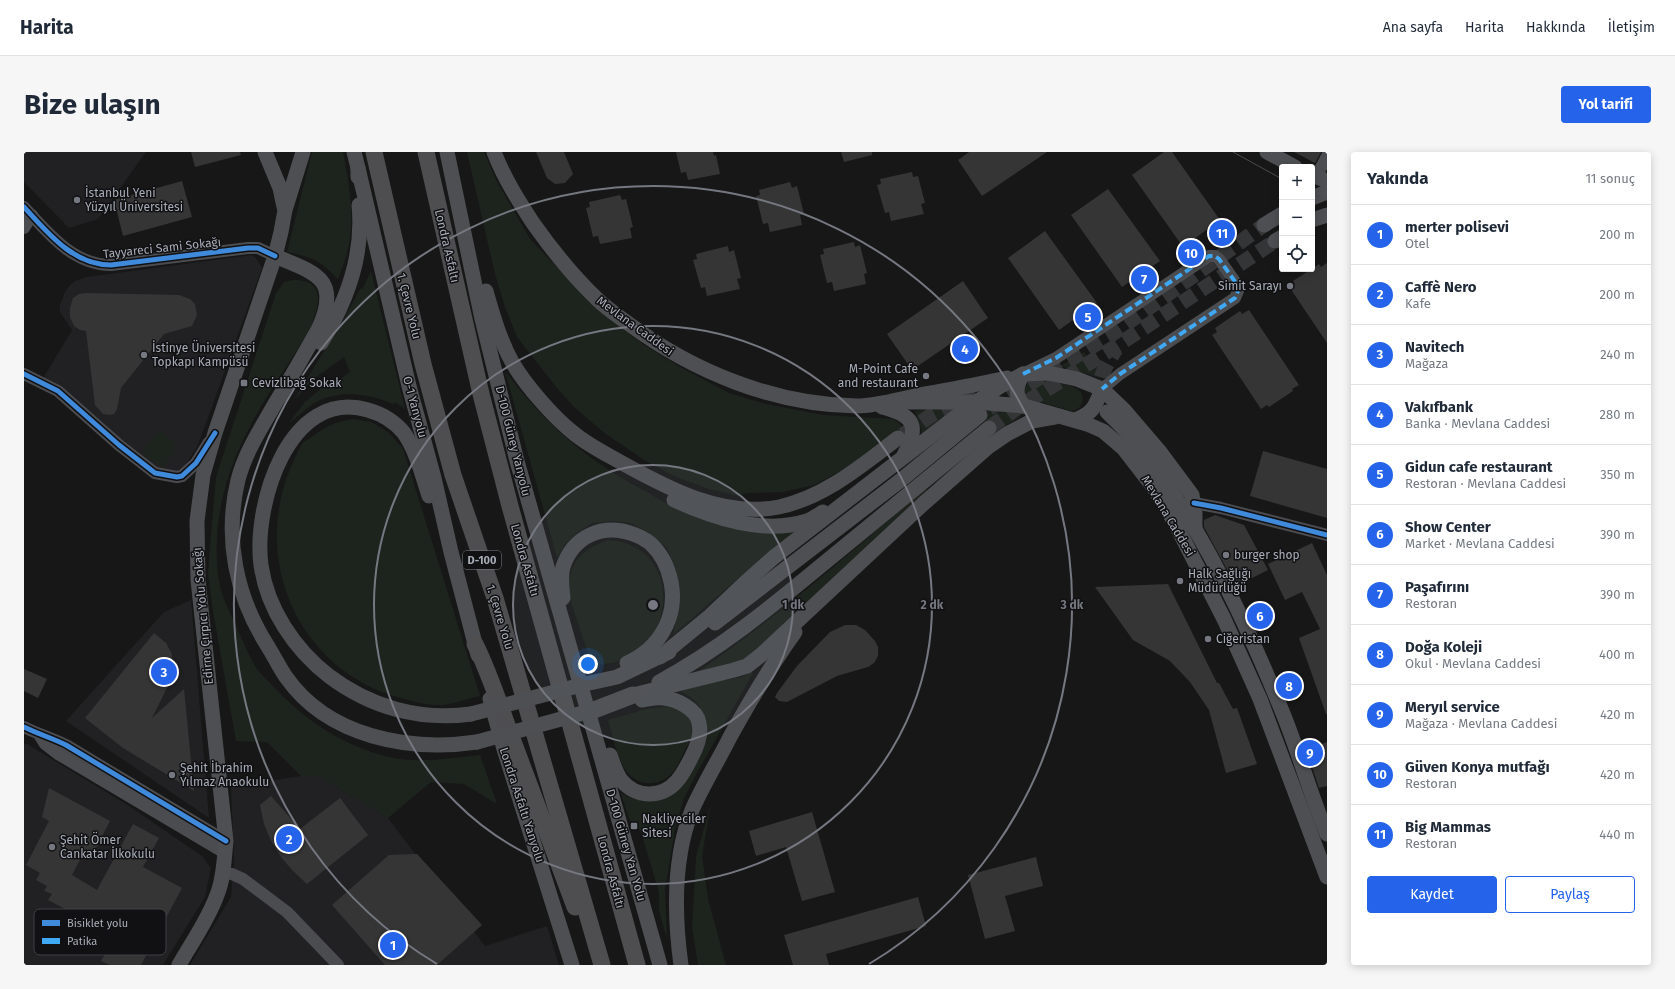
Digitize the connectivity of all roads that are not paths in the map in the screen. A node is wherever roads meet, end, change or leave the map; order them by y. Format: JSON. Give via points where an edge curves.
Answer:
{"nodes":[{"id":1,"x":354,"y":152,"type":"edge"},
{"id":2,"x":374,"y":152,"type":"edge"},
{"id":3,"x":426,"y":152,"type":"edge"},
{"id":4,"x":447,"y":152,"type":"edge"},
{"id":5,"x":494,"y":152,"type":"edge"},
{"id":6,"x":1267,"y":152,"type":"edge"},
{"id":7,"x":266,"y":153,"type":"edge"},
{"id":8,"x":302,"y":156,"type":"edge"},
{"id":9,"x":1327,"y":156,"type":"edge"},
{"id":10,"x":1289,"y":164,"type":"edge"},
{"id":11,"x":451,"y":167,"type":"junction"},
{"id":12,"x":358,"y":168,"type":"junction"},
{"id":13,"x":1318,"y":178,"type":"edge"},
{"id":14,"x":1327,"y":192,"type":"edge"},
{"id":15,"x":1315,"y":197,"type":"edge"},
{"id":16,"x":285,"y":210,"type":"junction"},
{"id":17,"x":28,"y":211,"type":"edge"},
{"id":18,"x":1327,"y":215,"type":"edge"},
{"id":19,"x":1279,"y":216,"type":"edge"},
{"id":20,"x":1315,"y":219,"type":"edge"},
{"id":21,"x":1264,"y":225,"type":"tunnel mouth"},
{"id":22,"x":24,"y":228,"type":"edge"},
{"id":23,"x":275,"y":256,"type":"junction"},
{"id":24,"x":24,"y":374,"type":"edge"},
{"id":25,"x":1023,"y":374,"type":"junction"},
{"id":26,"x":1102,"y":389,"type":"junction"},
{"id":27,"x":276,"y":402,"type":"junction"},
{"id":28,"x":892,"y":402,"type":"junction"},
{"id":29,"x":870,"y":405,"type":"junction"},
{"id":30,"x":1024,"y":406,"type":"junction"},
{"id":31,"x":978,"y":408,"type":"junction"},
{"id":32,"x":1107,"y":412,"type":"tunnel mouth"},
{"id":33,"x":1058,"y":417,"type":"junction"},
{"id":34,"x":1075,"y":420,"type":"junction"},
{"id":35,"x":990,"y":428,"type":"tunnel mouth"},
{"id":36,"x":215,"y":433,"type":"junction"},
{"id":37,"x":898,"y":438,"type":"tunnel mouth"},
{"id":38,"x":591,"y":446,"type":"junction"},
{"id":39,"x":903,"y":458,"type":"junction"},
{"id":40,"x":874,"y":481,"type":"junction"},
{"id":41,"x":1194,"y":503,"type":"junction"},
{"id":42,"x":1195,"y":529,"type":"junction"},
{"id":43,"x":1327,"y":535,"type":"edge"},
{"id":44,"x":451,"y":552,"type":"junction"},
{"id":45,"x":814,"y":607,"type":"junction"},
{"id":46,"x":565,"y":631,"type":"junction"},
{"id":47,"x":475,"y":644,"type":"junction"},
{"id":48,"x":660,"y":657,"type":"junction"},
{"id":49,"x":585,"y":684,"type":"junction"},
{"id":50,"x":633,"y":695,"type":"junction"},
{"id":51,"x":593,"y":718,"type":"junction"},
{"id":52,"x":24,"y":727,"type":"edge"},
{"id":53,"x":1327,"y":834,"type":"edge"},
{"id":54,"x":225,"y":847,"type":"junction"},
{"id":55,"x":223,"y":873,"type":"junction"},
{"id":56,"x":1327,"y":877,"type":"edge"},
{"id":57,"x":179,"y":965,"type":"edge"},
{"id":58,"x":338,"y":965,"type":"edge"},
{"id":59,"x":572,"y":965,"type":"edge"},
{"id":60,"x":600,"y":965,"type":"edge"},
{"id":61,"x":637,"y":965,"type":"edge"},
{"id":62,"x":660,"y":965,"type":"edge"},
{"id":63,"x":681,"y":965,"type":"edge"}],
"edges":[{"from":1,"to":12,"type":"main road"},
{"from":2,"to":60,"type":"highway","name":"1. Çevre Yolu","number":"D-100","via":[[420,349],[453,475],[496,598]]},
{"from":3,"to":61,"type":"highway","name":"Londra Asfaltı","via":[[481,394],[510,506]]},
{"from":4,"to":11,"type":"main road","name":"D-100 Güney Yanyolu"},
{"from":5,"to":29,"type":"main road","name":"Mevlana Caddesi","via":[[509,186],[546,243],[598,300],[648,338],[692,364],[772,394],[838,405]]},
{"from":6,"to":10,"type":"main road"},
{"from":7,"to":8,"type":"main road","via":[[276,163],[288,168]]},
{"from":7,"to":16,"type":"main road","via":[[280,188]]},
{"from":8,"to":16,"type":"main road","name":"Edirne Çırpıcı Yolu Sokağı"},
{"from":9,"to":13,"type":"street"},
{"from":11,"to":38,"type":"main road","via":[[500,338],[513,363],[534,392],[556,417]]},
{"from":11,"to":46,"type":"main road","name":"D-100 Güney Yanyolu","via":[[494,370]]},
{"from":12,"to":27,"type":"main road","via":[[358,254],[345,299],[300,374]]},
{"from":12,"to":44,"type":"main road","name":"O-1 Yanyolu"},
{"from":14,"to":15,"type":"main road"},
{"from":16,"to":23,"type":"main road","name":"Edirne Çırpıcı Yolu Sokağı"},
{"from":17,"to":22,"type":"street"},
{"from":17,"to":23,"type":"street","name":"Tayyareci Sami Sokağı","via":[[68,249],[86,261],[98,265],[248,248],[258,248]]},
{"from":18,"to":20,"type":"main road"},
{"from":19,"to":21,"type":"main road"},
{"from":23,"to":27,"type":"main road","via":[[315,274],[328,292],[325,315],[319,328]]},
{"from":23,"to":36,"type":"main road","name":"Edirne Çırpıcı Yolu Sokağı"},
{"from":24,"to":36,"type":"street","via":[[58,391],[119,445],[155,472],[182,476],[196,463]]},
{"from":25,"to":26,"type":"main road","name":"Mevlana Caddesi","via":[[1048,373],[1077,379]]},
{"from":25,"to":26,"type":"street","via":[[1056,358],[1209,256],[1219,259],[1238,286],[1235,298],[1120,374]]},
{"from":25,"to":28,"type":"main road","name":"Mevlana Caddesi"},
{"from":25,"to":30,"type":"main road","via":[[1016,390]]},
{"from":25,"to":31,"type":"main road"},
{"from":26,"to":34,"type":"main road","via":[[1093,409],[1086,416]]},
{"from":26,"to":41,"type":"main road","via":[[1160,452],[1192,495]]},
{"from":27,"to":51,"type":"main road","bridge":true,"via":[[251,445],[238,480],[232,545],[246,608],[286,677],[296,688],[322,711],[355,730],[387,740],[428,745],[477,742]]},
{"from":28,"to":29,"type":"main road","name":"Mevlana Caddesi"},
{"from":28,"to":31,"type":"main road","name":"Mevlana Caddesi"},
{"from":29,"to":39,"type":"main road","via":[[901,413],[911,423],[913,436]]},
{"from":30,"to":31,"type":"main road","name":"Mevlana Caddesi"},
{"from":30,"to":33,"type":"main road","name":"Mevlana Caddesi"},
{"from":31,"to":39,"type":"main road"},
{"from":31,"to":48,"type":"main road","via":[[901,480],[706,630]]},
{"from":32,"to":42,"type":"main road","name":"Mevlana Caddesi","via":[[1141,448]]},
{"from":33,"to":34,"type":"main road","name":"Mevlana Caddesi"},
{"from":33,"to":45,"type":"main road","via":[[1032,420],[988,447],[923,504]]},
{"from":34,"to":56,"type":"main road","name":"Mevlana Caddesi","via":[[1103,432],[1123,448],[1154,488],[1174,521],[1224,620],[1257,693]]},
{"from":35,"to":50,"type":"main road","via":[[715,649],[689,666]]},
{"from":36,"to":54,"type":"main road","name":"Edirne Çırpıcı Yolu Sokağı","via":[[203,475],[197,521],[197,550]]},
{"from":37,"to":38,"type":"main road","via":[[839,482],[798,501],[758,510],[727,507],[694,497],[653,480]]},
{"from":38,"to":40,"type":"main road","via":[[624,473],[676,500],[721,518],[757,526],[808,520]]},
{"from":39,"to":40,"type":"main road"},
{"from":40,"to":48,"type":"main road","via":[[774,557],[710,616]]},
{"from":41,"to":42,"type":"main road"},
{"from":41,"to":43,"type":"street"},
{"from":42,"to":53,"type":"main road","name":"Mevlana Caddesi","via":[[1260,659],[1283,712]]},
{"from":44,"to":47,"type":"main road","name":"O-1 Yanyolu"},
{"from":44,"to":49,"type":"main road","bridge":true,"via":[[414,452],[403,432],[386,417],[362,408],[335,409],[306,422],[293,438],[273,478],[265,503],[261,531],[261,564],[276,613],[301,650],[324,672],[362,698],[415,714],[441,716],[470,714]]},
{"from":45,"to":50,"type":"main road","via":[[747,666]]},
{"from":45,"to":63,"type":"main road","via":[[786,644],[739,720],[692,810],[680,854],[677,880],[677,924]]},
{"from":46,"to":49,"type":"main road","via":[[562,569],[578,542],[601,531],[614,529],[649,542],[669,569],[672,606],[667,624],[651,648],[637,658],[604,672]]},
{"from":46,"to":51,"type":"main road","name":"D-100 Güney Yanyolu"},
{"from":47,"to":59,"type":"main road","name":"Londra Asfaltı Yanyolu","via":[[504,749]]},
{"from":47,"to":60,"type":"highway","via":[[492,682],[585,938]]},
{"from":48,"to":49,"type":"main road","via":[[617,677]]},
{"from":50,"to":51,"type":"highway"},
{"from":51,"to":51,"type":"main road","via":[[655,698],[669,698],[680,702],[694,713],[699,721],[700,732],[697,746],[676,783],[656,794],[645,794],[621,780]]},
{"from":51,"to":62,"type":"main road","name":"D-100 Güney Yan Yolu"},
{"from":52,"to":54,"type":"street","via":[[40,736],[45,744],[58,754]]},
{"from":54,"to":55,"type":"main road","name":"Edirne Çırpıcı Yolu Sokağı"},
{"from":55,"to":57,"type":"main road","name":"Edirne Çırpıcı Yolu Sokağı","via":[[210,913]]},
{"from":55,"to":58,"type":"street","via":[[243,879],[287,912]]}]}
